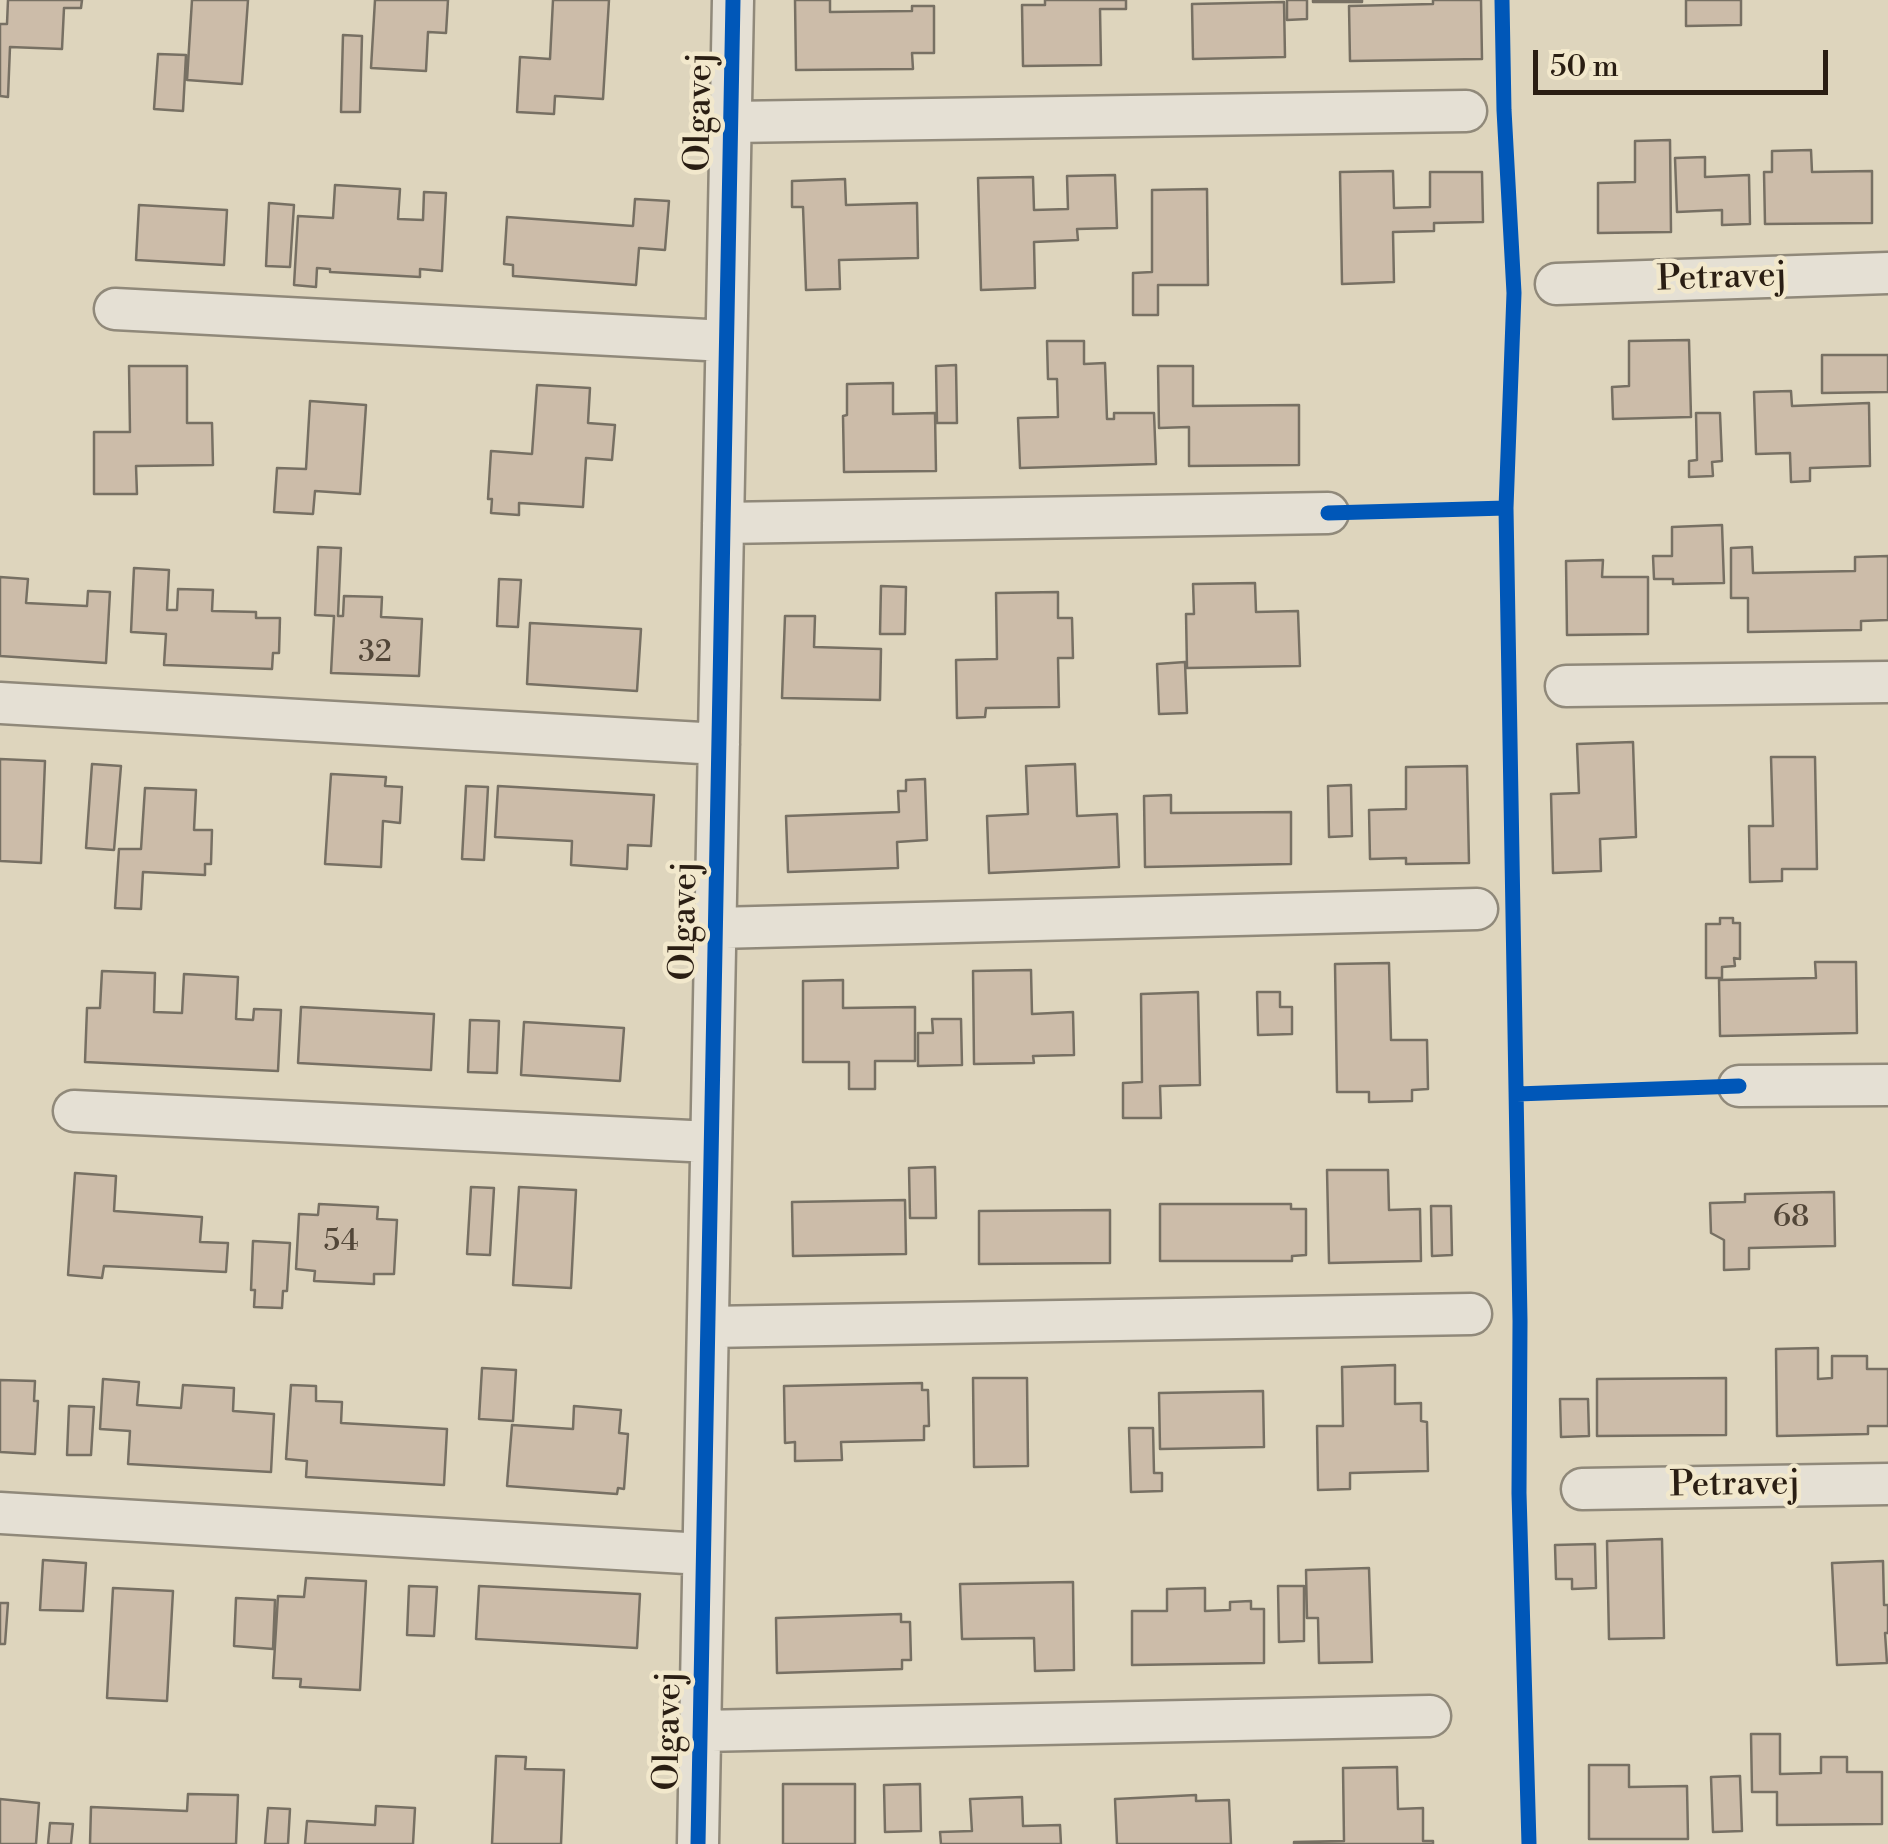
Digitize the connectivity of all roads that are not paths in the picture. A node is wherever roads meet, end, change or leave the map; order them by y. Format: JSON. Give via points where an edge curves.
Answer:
{"nodes":[{"id":1,"x":733,"y":0,"type":"edge"},
{"id":2,"x":1466,"y":111,"type":"dead end"},
{"id":3,"x":731,"y":122,"type":"junction"},
{"id":4,"x":1888,"y":274,"type":"edge"},
{"id":5,"x":1556,"y":284,"type":"dead end"},
{"id":6,"x":115,"y":309,"type":"dead end"},
{"id":7,"x":726,"y":341,"type":"junction"},
{"id":8,"x":1328,"y":513,"type":"dead end"},
{"id":9,"x":723,"y":523,"type":"junction"},
{"id":10,"x":1888,"y":682,"type":"edge"},
{"id":11,"x":1566,"y":686,"type":"dead end"},
{"id":12,"x":0,"y":703,"type":"edge"},
{"id":13,"x":719,"y":744,"type":"junction"},
{"id":14,"x":1477,"y":910,"type":"dead end"},
{"id":15,"x":716,"y":928,"type":"junction"},
{"id":16,"x":1888,"y":1084,"type":"edge"},
{"id":17,"x":1739,"y":1086,"type":"dead end"},
{"id":18,"x":74,"y":1111,"type":"dead end"},
{"id":19,"x":712,"y":1142,"type":"junction"},
{"id":20,"x":1471,"y":1314,"type":"dead end"},
{"id":21,"x":708,"y":1327,"type":"junction"},
{"id":22,"x":1888,"y":1484,"type":"edge"},
{"id":23,"x":1582,"y":1488,"type":"dead end"},
{"id":24,"x":0,"y":1513,"type":"edge"},
{"id":25,"x":703,"y":1554,"type":"junction"},
{"id":26,"x":1430,"y":1716,"type":"dead end"},
{"id":27,"x":700,"y":1731,"type":"junction"},
{"id":28,"x":698,"y":1844,"type":"edge"}],
"edges":[{"from":1,"to":3,"type":"street","name":"Olgavej"},
{"from":2,"to":3,"type":"street","name":"Olgavej"},
{"from":3,"to":7,"type":"street","name":"Olgavej"},
{"from":4,"to":5,"type":"street","name":"Petravej"},
{"from":6,"to":7,"type":"street"},
{"from":7,"to":9,"type":"street","name":"Olgavej"},
{"from":8,"to":9,"type":"street"},
{"from":9,"to":13,"type":"street","name":"Olgavej"},
{"from":10,"to":11,"type":"street"},
{"from":12,"to":13,"type":"street"},
{"from":13,"to":15,"type":"street","name":"Olgavej"},
{"from":14,"to":15,"type":"street","name":"Olgavej"},
{"from":15,"to":19,"type":"street","name":"Olgavej"},
{"from":16,"to":17,"type":"street"},
{"from":18,"to":19,"type":"street"},
{"from":19,"to":21,"type":"street","name":"Olgavej"},
{"from":20,"to":21,"type":"street"},
{"from":21,"to":25,"type":"street","name":"Olgavej"},
{"from":22,"to":23,"type":"street","name":"Petravej"},
{"from":24,"to":25,"type":"street"},
{"from":25,"to":27,"type":"street","name":"Olgavej"},
{"from":26,"to":27,"type":"street","name":"Olgavej"},
{"from":27,"to":28,"type":"street","name":"Olgavej"}]}
